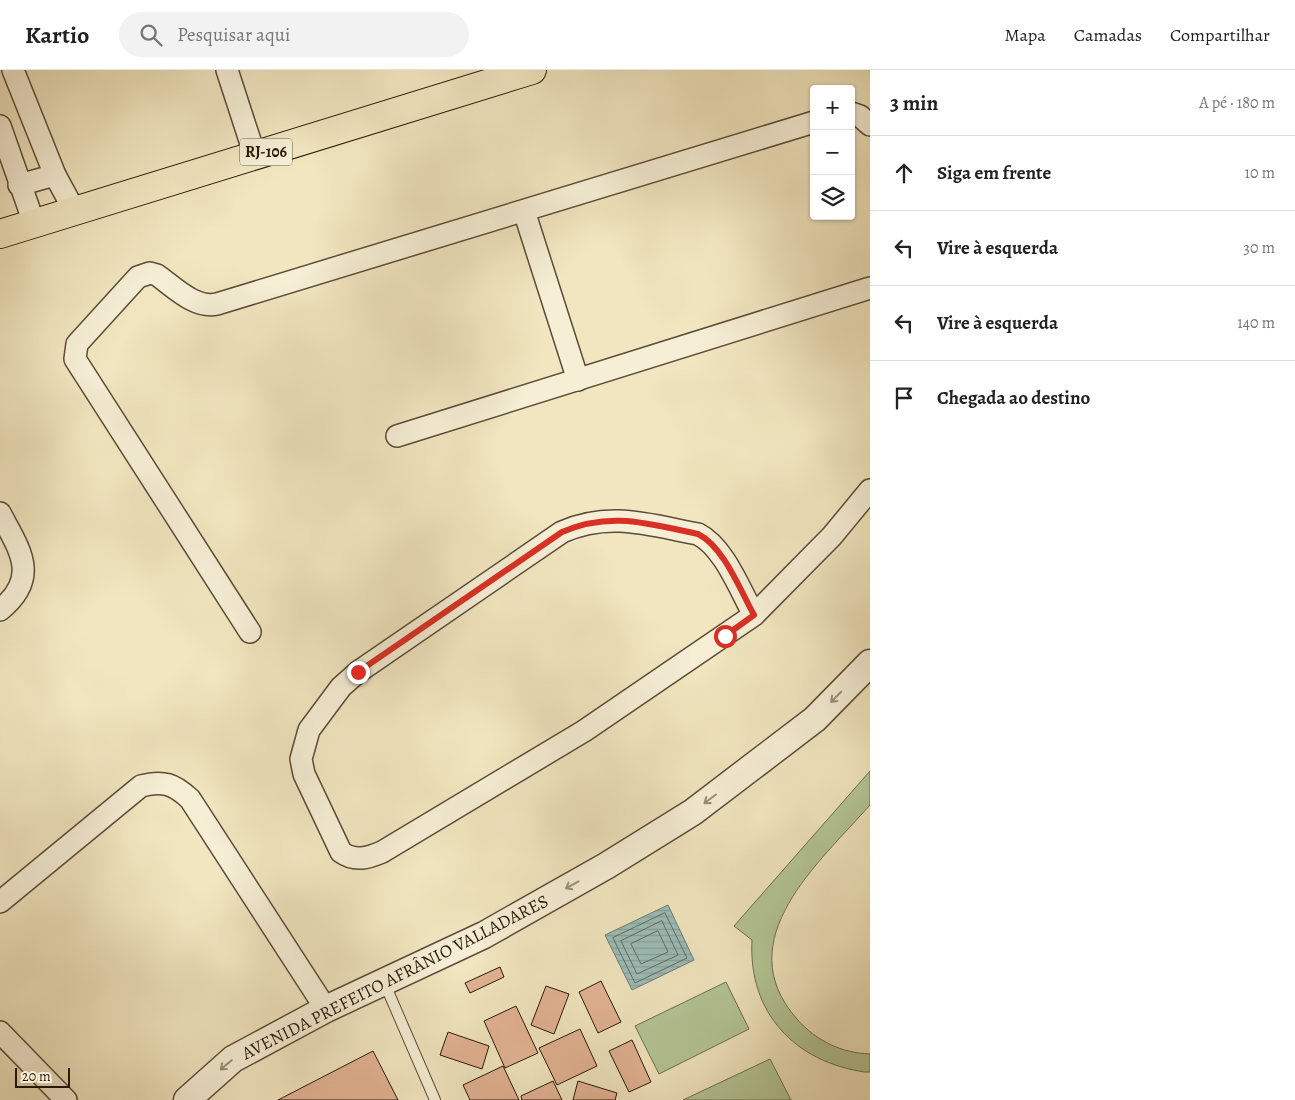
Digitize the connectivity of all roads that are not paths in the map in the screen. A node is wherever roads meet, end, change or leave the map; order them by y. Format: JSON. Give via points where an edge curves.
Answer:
{"nodes":[{"id":1,"x":13,"y":70,"type":"edge"},
{"id":2,"x":226,"y":70,"type":"edge"},
{"id":3,"x":532,"y":70,"type":"edge"},
{"id":4,"x":855,"y":114,"type":"edge"},
{"id":5,"x":810,"y":123,"type":"edge"},
{"id":6,"x":870,"y":124,"type":"edge"},
{"id":7,"x":0,"y":126,"type":"edge"},
{"id":8,"x":255,"y":156,"type":"junction"},
{"id":9,"x":55,"y":175,"type":"junction"},
{"id":10,"x":19,"y":185,"type":"junction"},
{"id":11,"x":524,"y":211,"type":"junction"},
{"id":12,"x":76,"y":212,"type":"junction"},
{"id":13,"x":34,"y":223,"type":"junction"},
{"id":14,"x":0,"y":234,"type":"edge"},
{"id":15,"x":870,"y":288,"type":"edge"},
{"id":16,"x":578,"y":380,"type":"junction"},
{"id":17,"x":397,"y":436,"type":"dead end"},
{"id":18,"x":870,"y":490,"type":"edge"},
{"id":19,"x":0,"y":513,"type":"edge"},
{"id":20,"x":0,"y":610,"type":"edge"},
{"id":21,"x":754,"y":615,"type":"junction"},
{"id":22,"x":250,"y":632,"type":"dead end"},
{"id":23,"x":870,"y":662,"type":"edge"},
{"id":24,"x":0,"y":902,"type":"edge"},
{"id":25,"x":384,"y":982,"type":"junction"},
{"id":26,"x":326,"y":1009,"type":"junction"},
{"id":27,"x":0,"y":1032,"type":"edge"},
{"id":28,"x":198,"y":1096,"type":"edge"},
{"id":29,"x":66,"y":1100,"type":"edge"},
{"id":30,"x":436,"y":1100,"type":"edge"}],
"edges":[{"from":1,"to":9,"type":"street"},
{"from":2,"to":8,"type":"street"},
{"from":3,"to":8,"type":"highway","number":"RJ-106"},
{"from":4,"to":6,"type":"street"},
{"from":5,"to":11,"type":"street"},
{"from":7,"to":10,"type":"street"},
{"from":8,"to":12,"type":"highway","number":"RJ-106"},
{"from":9,"to":10,"type":"street"},
{"from":9,"to":12,"type":"street"},
{"from":10,"to":13,"type":"street"},
{"from":11,"to":16,"type":"street"},
{"from":11,"to":22,"type":"street","via":[[209,306],[197,302],[157,275],[144,274],[77,344],[75,359],[78,367]]},
{"from":12,"to":13,"type":"highway","number":"RJ-106"},
{"from":13,"to":14,"type":"highway","number":"RJ-106"},
{"from":15,"to":16,"type":"street"},
{"from":16,"to":17,"type":"street"},
{"from":18,"to":21,"type":"street","via":[[832,536]]},
{"from":19,"to":20,"type":"street","via":[[23,555],[23,573],[18,589]]},
{"from":21,"to":21,"type":"street","via":[[584,732],[369,857],[348,857],[341,852],[304,774],[301,759],[309,730],[347,682],[384,652],[562,532],[581,523],[622,519],[698,534],[720,554]]},
{"from":23,"to":25,"type":"street","name":"AVENIDA PREFEITO AFRÂNIO VALLADARES","one_way":true,"via":[[816,719],[693,812],[484,935]]},
{"from":24,"to":26,"type":"street","via":[[141,786],[167,784],[178,788],[190,799]]},
{"from":25,"to":26,"type":"street","name":"AVENIDA PREFEITO AFRÂNIO VALLADARES"},
{"from":25,"to":30,"type":"lane"},
{"from":26,"to":28,"type":"street","name":"AVENIDA PREFEITO AFRÂNIO VALLADARES","one_way":true,"via":[[233,1059]]},
{"from":27,"to":29,"type":"street"}]}
